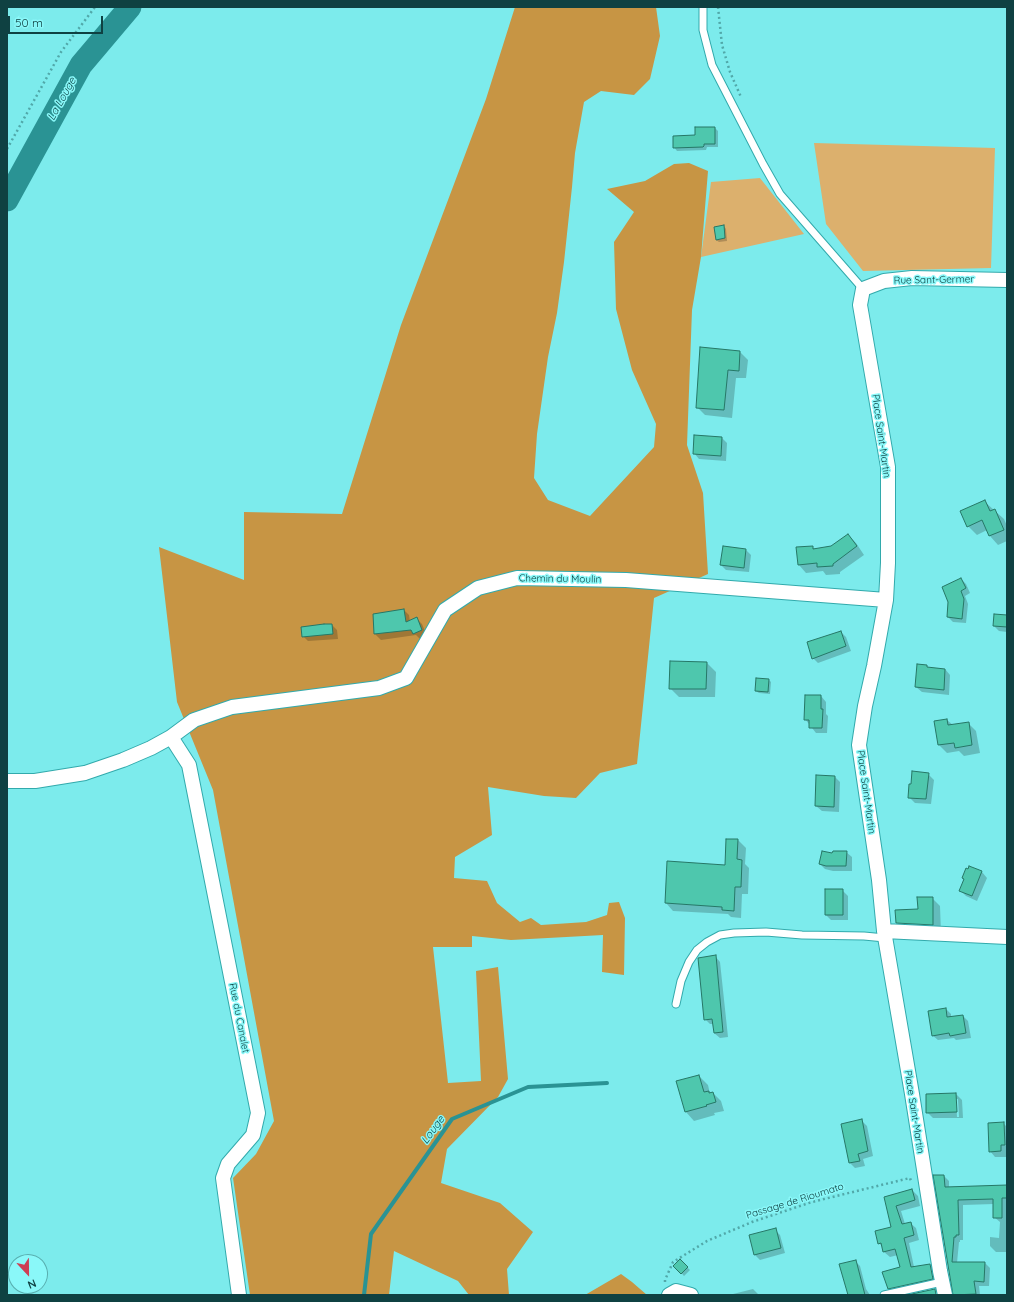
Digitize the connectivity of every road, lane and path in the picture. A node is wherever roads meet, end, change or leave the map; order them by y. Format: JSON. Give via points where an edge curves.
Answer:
{"nodes":[{"id":1,"x":95,"y":7,"type":"edge"},
{"id":2,"x":703,"y":7,"type":"edge"},
{"id":3,"x":718,"y":7,"type":"edge"},
{"id":4,"x":743,"y":101,"type":"dead end"},
{"id":5,"x":7,"y":148,"type":"edge"},
{"id":6,"x":1007,"y":280,"type":"edge"},
{"id":7,"x":863,"y":289,"type":"junction"},
{"id":8,"x":886,"y":600,"type":"junction"},
{"id":9,"x":171,"y":737,"type":"junction"},
{"id":10,"x":7,"y":781,"type":"edge"},
{"id":11,"x":884,"y":935,"type":"junction"},
{"id":12,"x":1007,"y":937,"type":"edge"},
{"id":13,"x":676,"y":1004,"type":"dead end"},
{"id":14,"x":913,"y":1185,"type":"dead end"},
{"id":15,"x":943,"y":1289,"type":"edge"},
{"id":16,"x":667,"y":1291,"type":"edge"},
{"id":17,"x":239,"y":1295,"type":"edge"},
{"id":18,"x":691,"y":1295,"type":"edge"},
{"id":19,"x":884,"y":1295,"type":"edge"}],
"edges":[{"from":1,"to":5,"type":"path","via":[[60,52]]},
{"from":2,"to":7,"type":"lane","via":[[703,30],[712,65],[780,194]]},
{"from":3,"to":4,"type":"path","via":[[722,45]]},
{"from":6,"to":7,"type":"street","name":"Rue Sant-Germer","via":[[912,278],[884,281]]},
{"from":7,"to":8,"type":"street","name":"Place Saint-Martin","via":[[860,305],[888,467]]},
{"from":8,"to":9,"type":"street","name":"Chemin du Moulin","via":[[626,580],[517,578],[478,588],[445,610],[406,678],[379,688],[232,707],[194,720]]},
{"from":8,"to":11,"type":"street","name":"Place Saint-Martin","via":[[859,746],[879,880]]},
{"from":9,"to":10,"type":"street","name":"Chemin du Moulin","via":[[123,760],[85,773],[35,781]]},
{"from":9,"to":17,"type":"street","name":"Rue du Canalet","via":[[189,765],[258,1113],[253,1135],[228,1164],[223,1178]]},
{"from":11,"to":12,"type":"street"},
{"from":11,"to":13,"type":"lane","via":[[802,935],[766,932],[720,935],[697,950],[689,962],[681,981]]},
{"from":11,"to":15,"type":"street","name":"Place Saint-Martin"},
{"from":14,"to":16,"type":"path","name":"Passage de Rioumato","via":[[910,1178],[812,1202],[706,1241],[673,1262],[665,1280]]},
{"from":15,"to":19,"type":"lane"},
{"from":16,"to":18,"type":"street"}]}
